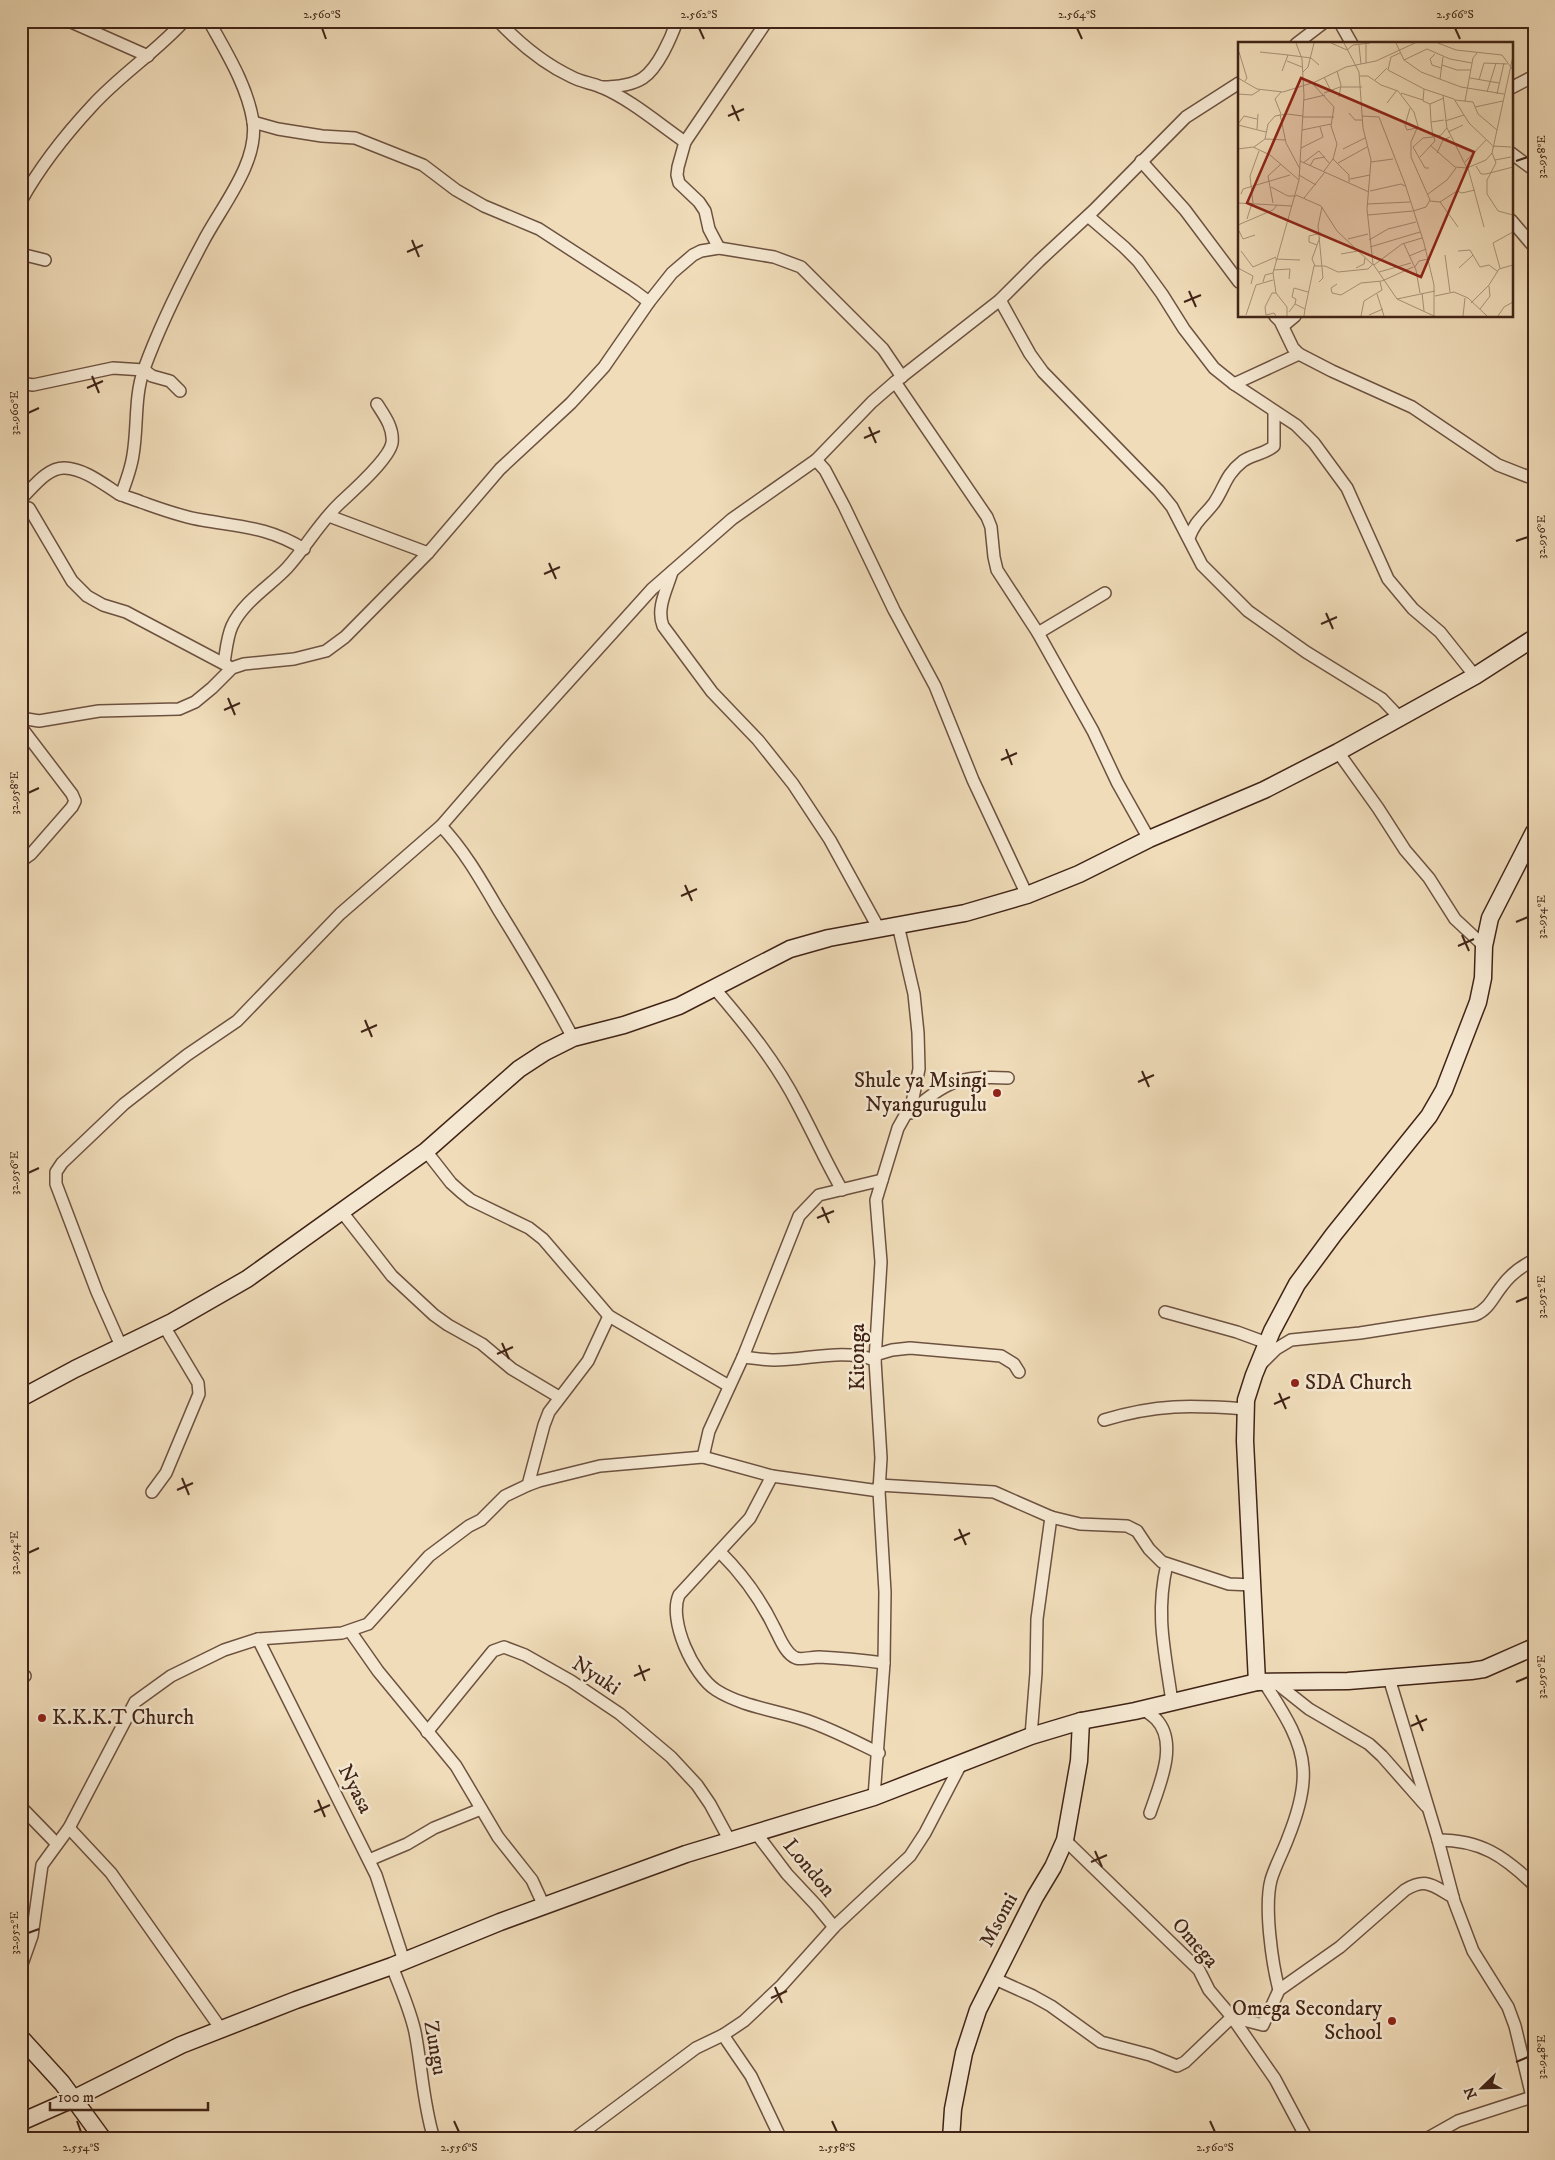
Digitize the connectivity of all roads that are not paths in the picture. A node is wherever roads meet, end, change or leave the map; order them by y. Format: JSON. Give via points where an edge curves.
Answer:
{"nodes":[{"id":1,"x":70,"y":21,"type":"edge"},
{"id":2,"x":184,"y":21,"type":"edge"},
{"id":3,"x":209,"y":21,"type":"edge"},
{"id":4,"x":498,"y":21,"type":"edge"},
{"id":5,"x":677,"y":21,"type":"edge"},
{"id":6,"x":768,"y":21,"type":"edge"},
{"id":7,"x":1326,"y":21,"type":"edge"},
{"id":8,"x":1339,"y":21,"type":"edge"},
{"id":9,"x":1299,"y":42,"type":"edge"},
{"id":10,"x":1351,"y":42,"type":"edge"},
{"id":11,"x":148,"y":56,"type":"junction"},
{"id":12,"x":1534,"y":76,"type":"edge"},
{"id":13,"x":1238,"y":84,"type":"edge"},
{"id":14,"x":601,"y":87,"type":"junction"},
{"id":15,"x":1512,"y":87,"type":"edge"},
{"id":16,"x":253,"y":122,"type":"junction"},
{"id":17,"x":685,"y":142,"type":"junction"},
{"id":18,"x":1512,"y":154,"type":"edge"},
{"id":19,"x":1142,"y":161,"type":"junction"},
{"id":20,"x":1534,"y":170,"type":"edge"},
{"id":21,"x":21,"y":201,"type":"edge"},
{"id":22,"x":1088,"y":216,"type":"junction"},
{"id":23,"x":1512,"y":221,"type":"edge"},
{"id":24,"x":1534,"y":247,"type":"edge"},
{"id":25,"x":719,"y":248,"type":"junction"},
{"id":26,"x":21,"y":254,"type":"edge"},
{"id":27,"x":45,"y":260,"type":"dead end"},
{"id":28,"x":1238,"y":281,"type":"edge"},
{"id":29,"x":1000,"y":300,"type":"junction"},
{"id":30,"x":648,"y":302,"type":"junction"},
{"id":31,"x":1277,"y":318,"type":"edge"},
{"id":32,"x":1292,"y":318,"type":"edge"},
{"id":33,"x":1283,"y":326,"type":"junction"},
{"id":34,"x":1299,"y":354,"type":"junction"},
{"id":35,"x":144,"y":370,"type":"junction"},
{"id":36,"x":898,"y":379,"type":"junction"},
{"id":37,"x":21,"y":383,"type":"edge"},
{"id":38,"x":1234,"y":384,"type":"junction"},
{"id":39,"x":180,"y":391,"type":"dead end"},
{"id":40,"x":377,"y":404,"type":"dead end"},
{"id":41,"x":1274,"y":411,"type":"junction"},
{"id":42,"x":816,"y":460,"type":"junction"},
{"id":43,"x":1534,"y":479,"type":"edge"},
{"id":44,"x":121,"y":495,"type":"junction"},
{"id":45,"x":22,"y":496,"type":"edge"},
{"id":46,"x":25,"y":510,"type":"edge"},
{"id":47,"x":329,"y":516,"type":"junction"},
{"id":48,"x":1189,"y":538,"type":"junction"},
{"id":49,"x":304,"y":549,"type":"junction"},
{"id":50,"x":428,"y":554,"type":"junction"},
{"id":51,"x":672,"y":572,"type":"junction"},
{"id":52,"x":1105,"y":593,"type":"dead end"},
{"id":53,"x":1038,"y":633,"type":"junction"},
{"id":54,"x":1534,"y":638,"type":"edge"},
{"id":55,"x":228,"y":665,"type":"junction"},
{"id":56,"x":1475,"y":676,"type":"junction"},
{"id":57,"x":21,"y":718,"type":"edge"},
{"id":58,"x":1400,"y":718,"type":"junction"},
{"id":59,"x":21,"y":727,"type":"edge"},
{"id":60,"x":1338,"y":752,"type":"junction"},
{"id":61,"x":442,"y":826,"type":"junction"},
{"id":62,"x":1534,"y":832,"type":"edge"},
{"id":63,"x":1149,"y":839,"type":"junction"},
{"id":64,"x":21,"y":861,"type":"edge"},
{"id":65,"x":1027,"y":894,"type":"junction"},
{"id":66,"x":898,"y":925,"type":"junction"},
{"id":67,"x":879,"y":929,"type":"junction"},
{"id":68,"x":1484,"y":946,"type":"junction"},
{"id":69,"x":715,"y":989,"type":"junction"},
{"id":70,"x":573,"y":1038,"type":"junction"},
{"id":71,"x":1008,"y":1078,"type":"dead end"},
{"id":72,"x":905,"y":1117,"type":"junction"},
{"id":73,"x":426,"y":1151,"type":"junction"},
{"id":74,"x":882,"y":1180,"type":"junction"},
{"id":75,"x":842,"y":1190,"type":"junction"},
{"id":76,"x":342,"y":1212,"type":"junction"},
{"id":77,"x":1534,"y":1260,"type":"edge"},
{"id":78,"x":1165,"y":1312,"type":"dead end"},
{"id":79,"x":609,"y":1316,"type":"junction"},
{"id":80,"x":164,"y":1326,"type":"junction"},
{"id":81,"x":1267,"y":1344,"type":"junction"},
{"id":82,"x":122,"y":1346,"type":"junction"},
{"id":83,"x":743,"y":1357,"type":"junction"},
{"id":84,"x":875,"y":1358,"type":"junction"},
{"id":85,"x":1258,"y":1367,"type":"junction"},
{"id":86,"x":1019,"y":1372,"type":"dead end"},
{"id":87,"x":729,"y":1386,"type":"junction"},
{"id":88,"x":559,"y":1397,"type":"junction"},
{"id":89,"x":21,"y":1398,"type":"edge"},
{"id":90,"x":1245,"y":1409,"type":"junction"},
{"id":91,"x":1104,"y":1420,"type":"dead end"},
{"id":92,"x":704,"y":1457,"type":"junction"},
{"id":93,"x":772,"y":1476,"type":"junction"},
{"id":94,"x":528,"y":1485,"type":"junction"},
{"id":95,"x":879,"y":1488,"type":"junction"},
{"id":96,"x":152,"y":1492,"type":"dead end"},
{"id":97,"x":1051,"y":1517,"type":"junction"},
{"id":98,"x":720,"y":1552,"type":"junction"},
{"id":99,"x":1167,"y":1564,"type":"junction"},
{"id":100,"x":1254,"y":1585,"type":"junction"},
{"id":101,"x":350,"y":1632,"type":"junction"},
{"id":102,"x":258,"y":1639,"type":"junction"},
{"id":103,"x":1534,"y":1647,"type":"edge"},
{"id":104,"x":884,"y":1663,"type":"junction"},
{"id":105,"x":1389,"y":1678,"type":"junction"},
{"id":106,"x":1266,"y":1682,"type":"junction"},
{"id":107,"x":1172,"y":1702,"type":"junction"},
{"id":108,"x":1143,"y":1709,"type":"junction"},
{"id":109,"x":1081,"y":1721,"type":"junction"},
{"id":110,"x":427,"y":1732,"type":"junction"},
{"id":111,"x":1031,"y":1736,"type":"junction"},
{"id":112,"x":879,"y":1753,"type":"junction"},
{"id":113,"x":961,"y":1764,"type":"junction"},
{"id":114,"x":874,"y":1797,"type":"junction"},
{"id":115,"x":21,"y":1807,"type":"edge"},
{"id":116,"x":481,"y":1809,"type":"junction"},
{"id":117,"x":1429,"y":1809,"type":"junction"},
{"id":118,"x":1150,"y":1813,"type":"dead end"},
{"id":119,"x":69,"y":1828,"type":"junction"},
{"id":120,"x":756,"y":1833,"type":"junction"},
{"id":121,"x":1065,"y":1840,"type":"junction"},
{"id":122,"x":1438,"y":1840,"type":"junction"},
{"id":123,"x":730,"y":1841,"type":"junction"},
{"id":124,"x":57,"y":1844,"type":"junction"},
{"id":125,"x":369,"y":1860,"type":"junction"},
{"id":126,"x":1534,"y":1885,"type":"edge"},
{"id":127,"x":1453,"y":1898,"type":"junction"},
{"id":128,"x":544,"y":1906,"type":"junction"},
{"id":129,"x":834,"y":1927,"type":"junction"},
{"id":130,"x":398,"y":1963,"type":"junction"},
{"id":131,"x":21,"y":1967,"type":"edge"},
{"id":132,"x":993,"y":1978,"type":"junction"},
{"id":133,"x":1279,"y":1990,"type":"junction"},
{"id":134,"x":1232,"y":2017,"type":"junction"},
{"id":135,"x":221,"y":2029,"type":"junction"},
{"id":136,"x":723,"y":2035,"type":"junction"},
{"id":137,"x":21,"y":2038,"type":"edge"},
{"id":138,"x":73,"y":2099,"type":"junction"},
{"id":139,"x":1533,"y":2101,"type":"edge"},
{"id":140,"x":21,"y":2122,"type":"edge"},
{"id":141,"x":103,"y":2139,"type":"edge"},
{"id":142,"x":434,"y":2139,"type":"edge"},
{"id":143,"x":574,"y":2139,"type":"edge"},
{"id":144,"x":781,"y":2139,"type":"edge"},
{"id":145,"x":951,"y":2139,"type":"edge"},
{"id":146,"x":1307,"y":2139,"type":"edge"},
{"id":147,"x":1426,"y":2139,"type":"edge"}],
"edges":[{"from":1,"to":11,"type":"street"},
{"from":2,"to":11,"type":"street"},
{"from":3,"to":16,"type":"street","via":[[246,95]]},
{"from":4,"to":14,"type":"street","via":[[518,42],[572,78]]},
{"from":5,"to":14,"type":"street","via":[[671,38],[643,78],[631,84]]},
{"from":6,"to":17,"type":"street"},
{"from":7,"to":9,"type":"street"},
{"from":8,"to":10,"type":"street"},
{"from":11,"to":21,"type":"street","via":[[92,106],[35,176]]},
{"from":12,"to":15,"type":"street"},
{"from":13,"to":19,"type":"street","via":[[1186,117]]},
{"from":14,"to":17,"type":"street"},
{"from":16,"to":30,"type":"street","via":[[322,136],[355,138],[423,165],[484,206],[539,229]]},
{"from":16,"to":35,"type":"street","via":[[250,152],[237,182],[178,290]]},
{"from":17,"to":25,"type":"street","via":[[678,167],[679,183],[705,211],[709,229]]},
{"from":18,"to":20,"type":"street"},
{"from":19,"to":22,"type":"street"},
{"from":19,"to":28,"type":"street","via":[[1185,210]]},
{"from":22,"to":29,"type":"street"},
{"from":22,"to":38,"type":"street","via":[[1138,261],[1200,351]]},
{"from":23,"to":24,"type":"street"},
{"from":25,"to":30,"type":"street","via":[[693,255],[672,273]]},
{"from":25,"to":36,"type":"street","via":[[774,257],[801,267],[883,349]]},
{"from":26,"to":27,"type":"street"},
{"from":29,"to":36,"type":"street"},
{"from":29,"to":48,"type":"street","via":[[1043,372],[1159,491]]},
{"from":30,"to":50,"type":"street","via":[[604,367],[500,469]]},
{"from":31,"to":33,"type":"street"},
{"from":32,"to":33,"type":"street"},
{"from":33,"to":34,"type":"street"},
{"from":34,"to":38,"type":"street"},
{"from":34,"to":43,"type":"street","via":[[1412,407],[1498,465]]},
{"from":35,"to":37,"type":"street","via":[[114,368],[33,385]]},
{"from":35,"to":39,"type":"street","via":[[170,381]]},
{"from":35,"to":44,"type":"street","via":[[138,389],[134,454]]},
{"from":36,"to":42,"type":"street"},
{"from":36,"to":53,"type":"street","via":[[987,516],[997,570]]},
{"from":38,"to":41,"type":"street"},
{"from":40,"to":47,"type":"street","via":[[392,436],[389,450]]},
{"from":41,"to":48,"type":"street","via":[[1274,446],[1269,451],[1251,456],[1230,473],[1214,503],[1195,523]]},
{"from":41,"to":56,"type":"street","via":[[1314,442],[1347,488],[1388,579],[1413,609],[1440,632]]},
{"from":42,"to":51,"type":"street","via":[[732,519]]},
{"from":42,"to":65,"type":"street","via":[[844,506],[935,686],[981,798]]},
{"from":44,"to":45,"type":"street","via":[[100,481],[58,468]]},
{"from":44,"to":49,"type":"street","via":[[183,516],[247,526],[274,534]]},
{"from":45,"to":46,"type":"street"},
{"from":46,"to":55,"type":"street","via":[[72,581],[87,596],[126,612]]},
{"from":47,"to":49,"type":"street"},
{"from":47,"to":50,"type":"street"},
{"from":48,"to":58,"type":"street","via":[[1202,565],[1248,611],[1382,699]]},
{"from":49,"to":55,"type":"street","via":[[238,616],[228,641]]},
{"from":50,"to":55,"type":"street","via":[[345,637],[326,651],[294,659]]},
{"from":51,"to":61,"type":"street","via":[[652,589]]},
{"from":51,"to":67,"type":"street","via":[[661,606],[663,626],[712,692],[758,740],[793,784],[830,840]]},
{"from":52,"to":53,"type":"street"},
{"from":53,"to":63,"type":"street"},
{"from":54,"to":56,"type":"street"},
{"from":55,"to":57,"type":"street","via":[[212,688],[195,702],[179,709],[100,711],[38,722]]},
{"from":56,"to":58,"type":"street"},
{"from":58,"to":60,"type":"street"},
{"from":59,"to":64,"type":"street","via":[[75,801],[31,854]]},
{"from":60,"to":63,"type":"street","via":[[1264,790]]},
{"from":60,"to":68,"type":"street","via":[[1455,919]]},
{"from":61,"to":70,"type":"street","via":[[484,886]]},
{"from":61,"to":82,"type":"street","via":[[340,914],[237,1021],[181,1059],[124,1104],[56,1172],[60,1198]]},
{"from":62,"to":68,"type":"street","via":[[1490,918]]},
{"from":63,"to":65,"type":"street","via":[[1079,874]]},
{"from":65,"to":66,"type":"street","via":[[965,913]]},
{"from":66,"to":67,"type":"street"},
{"from":66,"to":72,"type":"street","name":"Kitonga","via":[[914,994],[918,1033],[916,1089]]},
{"from":67,"to":69,"type":"street","via":[[790,949]]},
{"from":68,"to":81,"type":"street","via":[[1478,1002],[1444,1090],[1429,1116],[1297,1284]]},
{"from":69,"to":70,"type":"street","via":[[633,1022]]},
{"from":69,"to":75,"type":"street","via":[[745,1023],[773,1063]]},
{"from":70,"to":73,"type":"street","via":[[518,1069]]},
{"from":71,"to":72,"type":"street","via":[[964,1078],[924,1099]]},
{"from":72,"to":74,"type":"street","name":"Kitonga","via":[[898,1128]]},
{"from":73,"to":76,"type":"street"},
{"from":73,"to":79,"type":"street","via":[[450,1183],[471,1200],[529,1228],[543,1239]]},
{"from":74,"to":75,"type":"street"},
{"from":74,"to":84,"type":"street","name":"Kitonga","via":[[876,1200],[881,1262]]},
{"from":75,"to":83,"type":"street","via":[[819,1195],[799,1216]]},
{"from":76,"to":80,"type":"street","via":[[248,1279]]},
{"from":76,"to":88,"type":"street","via":[[392,1276],[434,1315]]},
{"from":77,"to":85,"type":"street","via":[[1517,1271],[1482,1312],[1475,1315],[1291,1340]]},
{"from":78,"to":81,"type":"street"},
{"from":79,"to":87,"type":"street"},
{"from":79,"to":88,"type":"street","via":[[588,1361]]},
{"from":80,"to":82,"type":"street"},
{"from":80,"to":96,"type":"street","via":[[198,1383],[199,1394],[169,1466]]},
{"from":81,"to":85,"type":"street"},
{"from":82,"to":89,"type":"street"},
{"from":83,"to":84,"type":"street","via":[[774,1360],[838,1354]]},
{"from":83,"to":87,"type":"street"},
{"from":84,"to":86,"type":"street","via":[[892,1350],[910,1348],[1001,1356],[1014,1364]]},
{"from":84,"to":95,"type":"street","name":"Kitonga","via":[[881,1458]]},
{"from":85,"to":90,"type":"street"},
{"from":87,"to":92,"type":"street","via":[[709,1431]]},
{"from":88,"to":94,"type":"street","via":[[544,1425]]},
{"from":90,"to":91,"type":"street","via":[[1174,1406],[1134,1410]]},
{"from":90,"to":100,"type":"street"},
{"from":92,"to":93,"type":"street"},
{"from":92,"to":94,"type":"street","via":[[600,1466]]},
{"from":93,"to":95,"type":"street"},
{"from":93,"to":98,"type":"street","via":[[750,1518]]},
{"from":94,"to":101,"type":"street","via":[[505,1496],[481,1520],[429,1556],[377,1617]]},
{"from":95,"to":97,"type":"street","via":[[994,1492]]},
{"from":95,"to":104,"type":"street","name":"Kitonga","via":[[885,1592]]},
{"from":97,"to":99,"type":"street","via":[[1080,1524],[1132,1528],[1154,1555]]},
{"from":97,"to":111,"type":"street","via":[[1037,1619]]},
{"from":98,"to":104,"type":"street","via":[[742,1577],[768,1614],[785,1647],[796,1658]]},
{"from":98,"to":112,"type":"street","via":[[682,1591],[675,1609],[685,1644],[707,1682],[726,1696],[815,1723]]},
{"from":99,"to":100,"type":"street","via":[[1229,1584]]},
{"from":99,"to":107,"type":"street","via":[[1160,1599]]},
{"from":100,"to":106,"type":"street"},
{"from":101,"to":102,"type":"street"},
{"from":101,"to":110,"type":"street"},
{"from":102,"to":119,"type":"street","via":[[201,1660],[159,1683],[135,1702]]},
{"from":102,"to":125,"type":"street","name":"Nyasa"},
{"from":103,"to":105,"type":"street","via":[[1484,1669]]},
{"from":104,"to":112,"type":"street","name":"Kitonga"},
{"from":105,"to":106,"type":"street"},
{"from":105,"to":117,"type":"street"},
{"from":106,"to":107,"type":"street"},
{"from":106,"to":117,"type":"street","via":[[1369,1744]]},
{"from":106,"to":133,"type":"street","via":[[1290,1725],[1303,1766],[1298,1804],[1271,1881],[1268,1900]]},
{"from":107,"to":108,"type":"street"},
{"from":108,"to":109,"type":"street"},
{"from":108,"to":118,"type":"street","via":[[1156,1719],[1165,1734],[1167,1760]]},
{"from":109,"to":111,"type":"street"},
{"from":109,"to":121,"type":"street","name":"Msomi","via":[[1079,1761]]},
{"from":110,"to":116,"type":"street","via":[[456,1766]]},
{"from":110,"to":123,"type":"street","name":"Nyuki","via":[[493,1651],[504,1647],[525,1654],[605,1703],[671,1757],[698,1786]]},
{"from":111,"to":113,"type":"street"},
{"from":112,"to":114,"type":"street","name":"Kitonga"},
{"from":113,"to":114,"type":"street"},
{"from":113,"to":129,"type":"street","via":[[910,1856]]},
{"from":114,"to":120,"type":"street"},
{"from":115,"to":124,"type":"street"},
{"from":116,"to":125,"type":"street"},
{"from":116,"to":128,"type":"street","via":[[498,1837],[532,1880]]},
{"from":117,"to":122,"type":"street"},
{"from":119,"to":124,"type":"street"},
{"from":119,"to":135,"type":"street","via":[[111,1872]]},
{"from":120,"to":123,"type":"street"},
{"from":120,"to":129,"type":"street","name":"London"},
{"from":121,"to":132,"type":"street","name":"Msomi"},
{"from":121,"to":134,"type":"street","name":"Omega","via":[[1199,1970],[1209,1990]]},
{"from":122,"to":126,"type":"street","via":[[1467,1842],[1492,1852],[1512,1864]]},
{"from":122,"to":127,"type":"street"},
{"from":123,"to":128,"type":"street"},
{"from":124,"to":131,"type":"street","via":[[42,1865],[32,1936]]},
{"from":125,"to":130,"type":"street","name":"Nyasa","via":[[376,1875]]},
{"from":127,"to":133,"type":"street","via":[[1429,1883],[1416,1883],[1393,1899],[1340,1947]]},
{"from":127,"to":139,"type":"street","via":[[1473,1951],[1508,2007]]},
{"from":128,"to":130,"type":"street"},
{"from":129,"to":136,"type":"street","via":[[782,1985],[744,2021]]},
{"from":130,"to":135,"type":"street"},
{"from":130,"to":142,"type":"street","name":"Zungu","via":[[415,2032]]},
{"from":132,"to":134,"type":"street","via":[[1051,2006],[1101,2042],[1177,2066]]},
{"from":132,"to":145,"type":"street","name":"Msomi","via":[[964,2053],[953,2109]]},
{"from":133,"to":134,"type":"street","via":[[1263,2025]]},
{"from":134,"to":146,"type":"street","name":"Omega","via":[[1275,2079]]},
{"from":135,"to":138,"type":"street","via":[[181,2045]]},
{"from":136,"to":143,"type":"street","via":[[696,2048]]},
{"from":136,"to":144,"type":"street","via":[[752,2076]]},
{"from":137,"to":138,"type":"street"},
{"from":138,"to":140,"type":"street"},
{"from":138,"to":141,"type":"street"},
{"from":139,"to":147,"type":"street","via":[[1458,2121]]}]}
